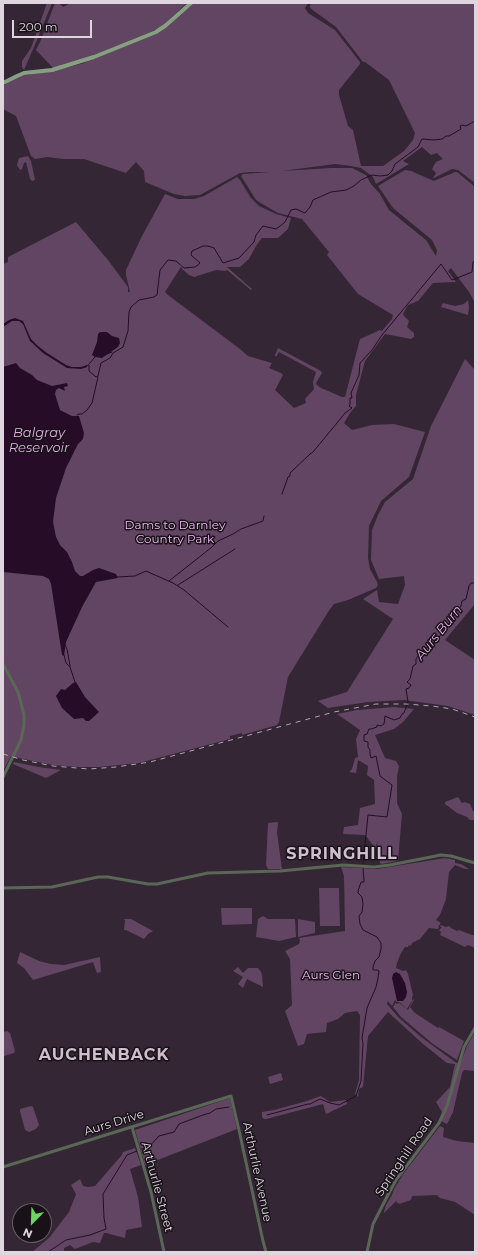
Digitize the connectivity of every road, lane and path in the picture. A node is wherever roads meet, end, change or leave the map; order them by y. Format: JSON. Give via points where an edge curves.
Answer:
{"nodes":[{"id":1,"x":191,"y":3,"type":"edge"},
{"id":2,"x":3,"y":84,"type":"edge"},
{"id":3,"x":3,"y":664,"type":"edge"},
{"id":4,"x":3,"y":777,"type":"edge"},
{"id":5,"x":475,"y":863,"type":"edge"},
{"id":6,"x":3,"y":888,"type":"edge"},
{"id":7,"x":475,"y":1028,"type":"edge"},
{"id":8,"x":231,"y":1096,"type":"joint"},
{"id":9,"x":132,"y":1127,"type":"junction"},
{"id":10,"x":3,"y":1167,"type":"edge"},
{"id":11,"x":164,"y":1252,"type":"edge"},
{"id":12,"x":266,"y":1252,"type":"edge"},
{"id":13,"x":367,"y":1252,"type":"edge"}],
"edges":[{"from":1,"to":2,"type":"main road","via":[[156,32],[94,57],[52,70],[24,73]]},
{"from":3,"to":4,"type":"street","via":[[18,692],[24,719],[21,740]]},
{"from":5,"to":6,"type":"street","via":[[440,855],[374,867],[343,865],[280,871],[215,873],[157,884],[98,877],[52,887]]},
{"from":7,"to":13,"type":"street","name":"Springhill Road","via":[[463,1049],[439,1123],[389,1193],[373,1224]]},
{"from":8,"to":9,"type":"street","name":"Aurs Drive"},
{"from":8,"to":12,"type":"street","name":"Arthurlie Avenue"},
{"from":9,"to":10,"type":"street","name":"Aurs Drive"},
{"from":9,"to":11,"type":"street","name":"Arthurlie Street","via":[[151,1192]]}]}
